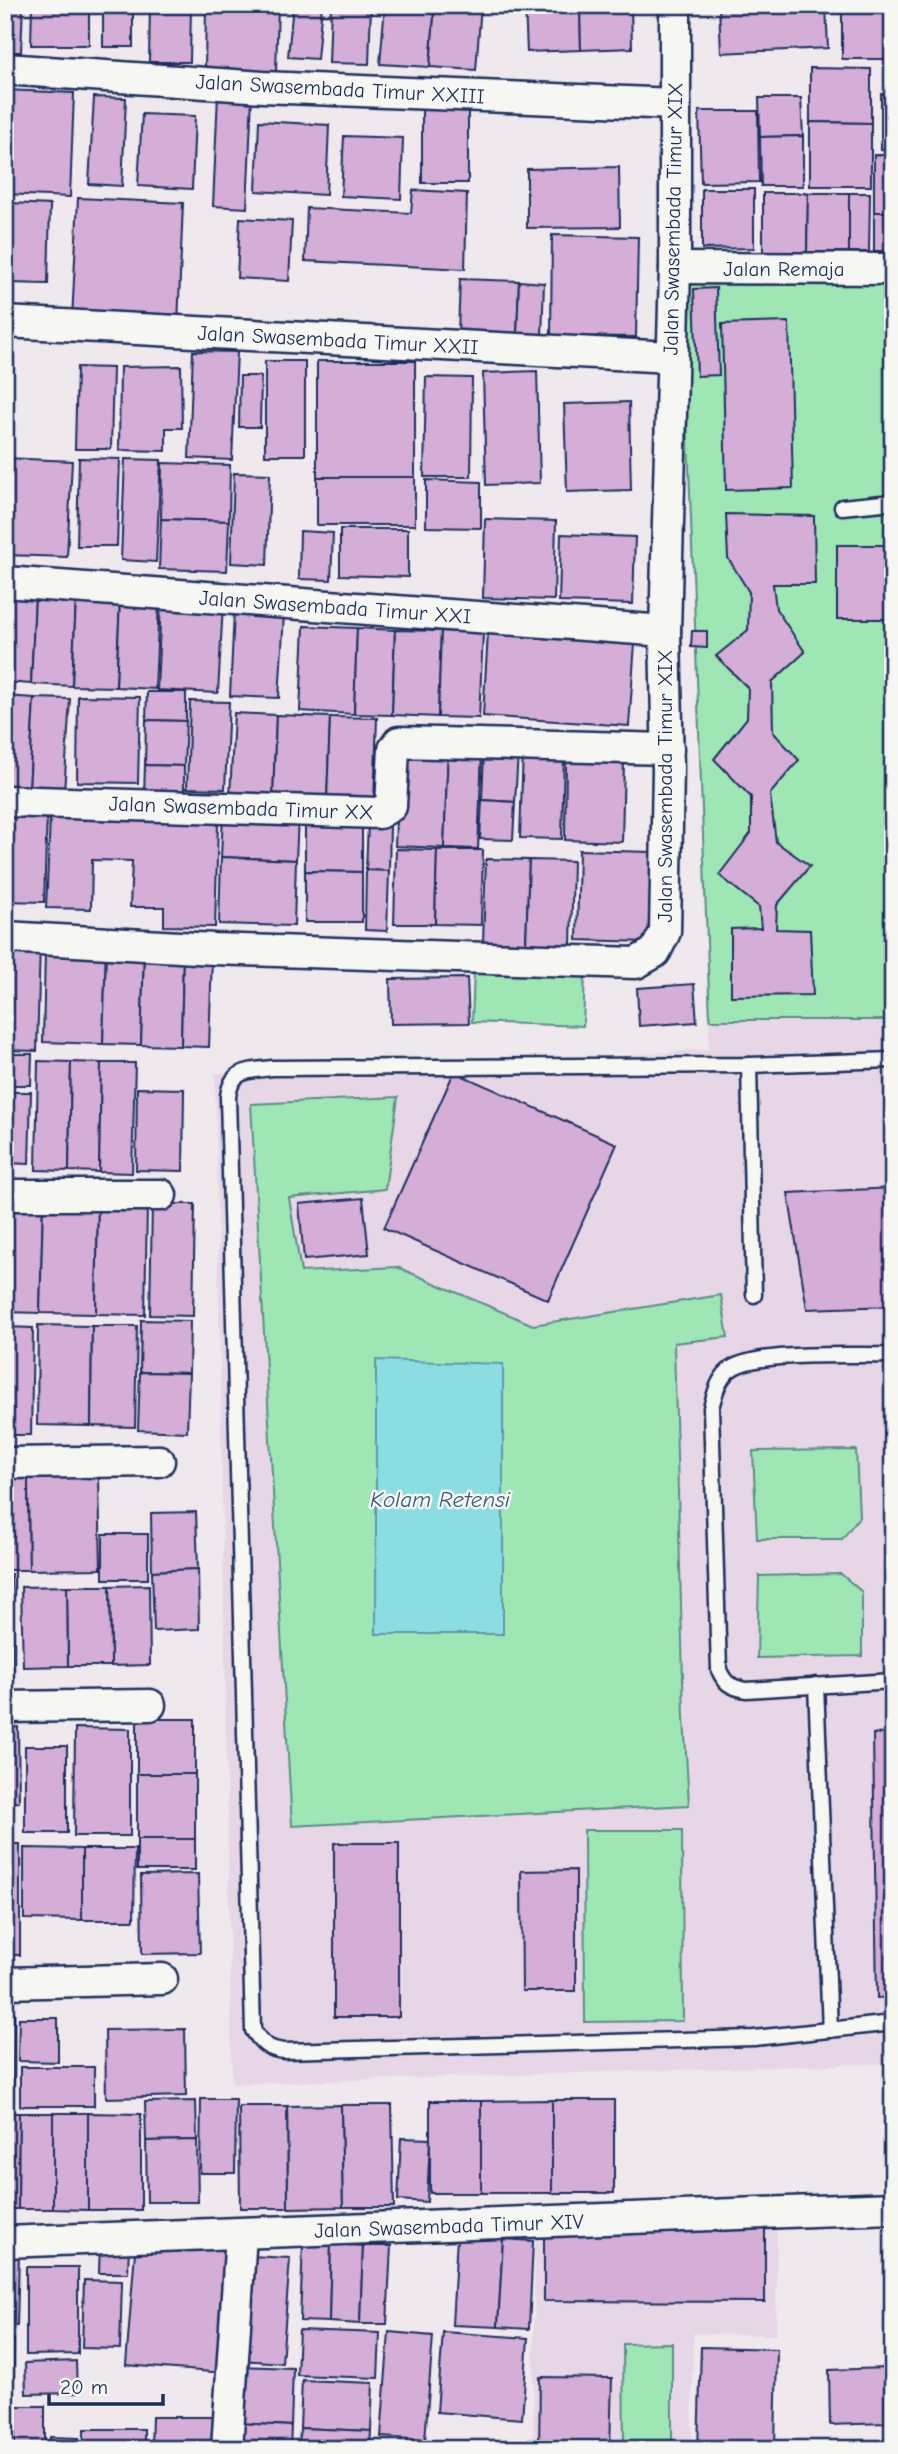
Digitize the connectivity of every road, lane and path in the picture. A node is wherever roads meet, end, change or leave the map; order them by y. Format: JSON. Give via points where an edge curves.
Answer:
{"nodes":[{"id":1,"x":675,"y":5,"type":"edge"},
{"id":2,"x":5,"y":69,"type":"edge"},
{"id":3,"x":675,"y":104,"type":"junction"},
{"id":4,"x":675,"y":268,"type":"junction"},
{"id":5,"x":893,"y":269,"type":"edge"},
{"id":6,"x":5,"y":322,"type":"edge"},
{"id":7,"x":671,"y":357,"type":"junction"},
{"id":8,"x":893,"y":502,"type":"edge"},
{"id":9,"x":842,"y":507,"type":"dead end"},
{"id":10,"x":5,"y":582,"type":"edge"},
{"id":11,"x":665,"y":631,"type":"junction"},
{"id":12,"x":668,"y":748,"type":"junction"},
{"id":13,"x":5,"y":801,"type":"edge"},
{"id":14,"x":5,"y":937,"type":"edge"},
{"id":15,"x":893,"y":1060,"type":"edge"},
{"id":16,"x":749,"y":1065,"type":"junction"},
{"id":17,"x":5,"y":1195,"type":"edge"},
{"id":18,"x":160,"y":1195,"type":"dead end"},
{"id":19,"x":754,"y":1295,"type":"dead end"},
{"id":20,"x":893,"y":1355,"type":"edge"},
{"id":21,"x":159,"y":1461,"type":"dead end"},
{"id":22,"x":5,"y":1463,"type":"edge"},
{"id":23,"x":893,"y":1681,"type":"edge"},
{"id":24,"x":817,"y":1685,"type":"junction"},
{"id":25,"x":150,"y":1705,"type":"dead end"},
{"id":26,"x":5,"y":1707,"type":"edge"},
{"id":27,"x":162,"y":1979,"type":"dead end"},
{"id":28,"x":5,"y":1983,"type":"edge"},
{"id":29,"x":893,"y":2023,"type":"edge"},
{"id":30,"x":830,"y":2030,"type":"junction"},
{"id":31,"x":893,"y":2208,"type":"edge"},
{"id":32,"x":241,"y":2234,"type":"junction"},
{"id":33,"x":5,"y":2242,"type":"edge"},
{"id":34,"x":228,"y":2449,"type":"edge"}],
"edges":[{"from":1,"to":3,"type":"street","name":"Jalan Swasembada Timur XIX"},
{"from":2,"to":3,"type":"street","name":"Jalan Swasembada Timur XXIII","via":[[263,87]]},
{"from":3,"to":4,"type":"street","name":"Jalan Swasembada Timur XIX"},
{"from":4,"to":5,"type":"street","name":"Jalan Remaja"},
{"from":4,"to":7,"type":"street","name":"Jalan Swasembada Timur XIX"},
{"from":6,"to":7,"type":"street","name":"Jalan Swasembada Timur XXII"},
{"from":7,"to":11,"type":"street","name":"Jalan Swasembada Timur XIX"},
{"from":8,"to":9,"type":"lane"},
{"from":10,"to":11,"type":"street","name":"Jalan Swasembada Timur XXI"},
{"from":11,"to":12,"type":"street","name":"Jalan Swasembada Timur XIX"},
{"from":12,"to":13,"type":"street","name":"Jalan Swasembada Timur XX","via":[[399,742],[394,748],[391,806],[379,813]]},
{"from":12,"to":14,"type":"street","name":"Jalan Swasembada Timur XIX","via":[[665,932],[655,953],[636,962],[214,949]]},
{"from":15,"to":16,"type":"lane"},
{"from":16,"to":19,"type":"lane"},
{"from":16,"to":30,"type":"lane","via":[[272,1068],[245,1071],[229,1085],[253,2030],[261,2043],[284,2051],[754,2038]]},
{"from":17,"to":18,"type":"street"},
{"from":20,"to":24,"type":"lane","via":[[765,1358],[733,1367],[717,1384],[711,1408],[719,1670],[724,1682],[746,1690]]},
{"from":21,"to":22,"type":"street"},
{"from":23,"to":24,"type":"lane"},
{"from":24,"to":30,"type":"lane"},
{"from":25,"to":26,"type":"street"},
{"from":27,"to":28,"type":"street"},
{"from":29,"to":30,"type":"lane"},
{"from":31,"to":32,"type":"street","name":"Jalan Swasembada Timur XIV"},
{"from":32,"to":33,"type":"street","name":"Jalan Swasembada Timur XIV"},
{"from":32,"to":34,"type":"street"}]}
